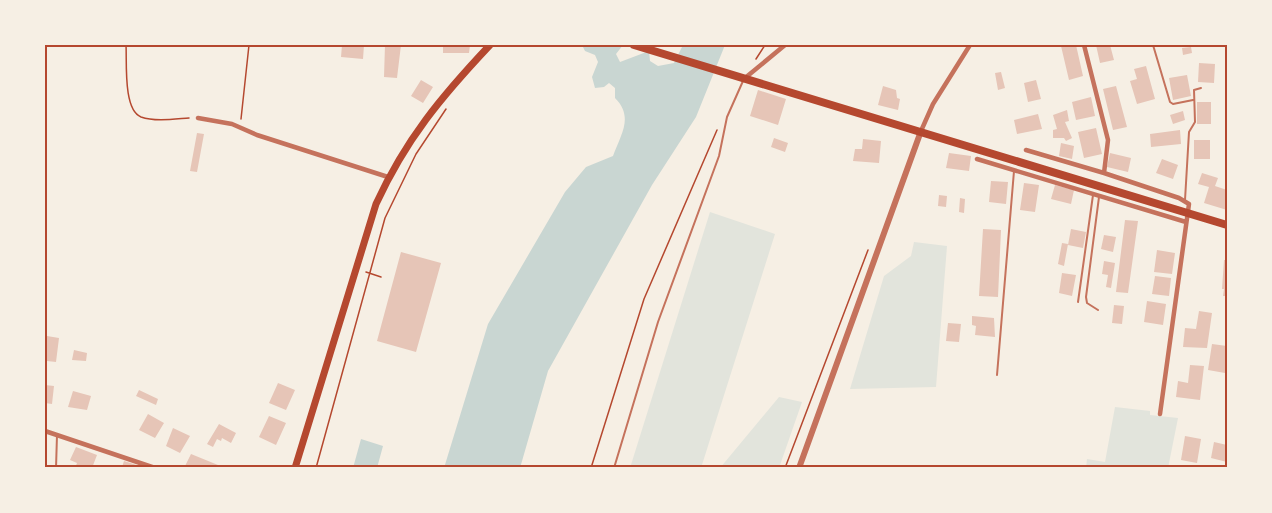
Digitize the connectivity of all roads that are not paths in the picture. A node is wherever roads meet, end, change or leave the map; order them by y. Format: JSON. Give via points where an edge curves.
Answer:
{"nodes":[{"id":1,"x":490,"y":45,"type":"edge"},
{"id":2,"x":633,"y":45,"type":"edge"},
{"id":3,"x":785,"y":45,"type":"edge"},
{"id":4,"x":970,"y":45,"type":"edge"},
{"id":5,"x":1084,"y":45,"type":"edge"},
{"id":6,"x":1153,"y":45,"type":"edge"},
{"id":7,"x":744,"y":78,"type":"junction"},
{"id":8,"x":1201,"y":88,"type":"dead end"},
{"id":9,"x":1193,"y":100,"type":"junction"},
{"id":10,"x":198,"y":118,"type":"road end"},
{"id":11,"x":921,"y":131,"type":"junction"},
{"id":12,"x":1026,"y":150,"type":"dead end"},
{"id":13,"x":977,"y":159,"type":"dead end"},
{"id":14,"x":1014,"y":171,"type":"junction"},
{"id":15,"x":1104,"y":173,"type":"junction"},
{"id":16,"x":388,"y":177,"type":"junction"},
{"id":17,"x":1096,"y":196,"type":"junction"},
{"id":18,"x":1185,"y":200,"type":"junction"},
{"id":19,"x":1189,"y":213,"type":"junction"},
{"id":20,"x":1186,"y":222,"type":"junction"},
{"id":21,"x":1227,"y":225,"type":"edge"},
{"id":22,"x":1078,"y":302,"type":"dead end"},
{"id":23,"x":1098,"y":310,"type":"dead end"},
{"id":24,"x":997,"y":375,"type":"dead end"},
{"id":25,"x":1160,"y":414,"type":"dead end"},
{"id":26,"x":45,"y":431,"type":"edge"},
{"id":27,"x":57,"y":434,"type":"junction"},
{"id":28,"x":1176,"y":466,"type":"dead end"},
{"id":29,"x":56,"y":468,"type":"edge"},
{"id":30,"x":155,"y":468,"type":"edge"},
{"id":31,"x":295,"y":468,"type":"edge"},
{"id":32,"x":614,"y":468,"type":"edge"},
{"id":33,"x":800,"y":468,"type":"edge"},
{"id":34,"x":1186,"y":468,"type":"edge"}],
"edges":[{"from":1,"to":16,"type":"main road","via":[[439,99]]},
{"from":2,"to":7,"type":"main road"},
{"from":3,"to":7,"type":"street"},
{"from":4,"to":11,"type":"street"},
{"from":5,"to":15,"type":"street","via":[[1108,140]]},
{"from":6,"to":9,"type":"lane","via":[[1170,102]]},
{"from":7,"to":11,"type":"main road"},
{"from":7,"to":32,"type":"lane","via":[[727,117],[719,156],[658,322]]},
{"from":8,"to":9,"type":"lane","via":[[1194,90]]},
{"from":9,"to":18,"type":"lane","via":[[1195,122],[1189,132]]},
{"from":10,"to":16,"type":"street","via":[[240,127]]},
{"from":11,"to":19,"type":"main road"},
{"from":11,"to":33,"type":"street"},
{"from":12,"to":15,"type":"street"},
{"from":13,"to":14,"type":"street"},
{"from":14,"to":17,"type":"street"},
{"from":14,"to":24,"type":"lane"},
{"from":15,"to":18,"type":"street"},
{"from":16,"to":31,"type":"main road","via":[[376,204]]},
{"from":17,"to":20,"type":"street"},
{"from":17,"to":22,"type":"lane"},
{"from":17,"to":23,"type":"lane","via":[[1086,297],[1087,303]]},
{"from":18,"to":19,"type":"street"},
{"from":19,"to":20,"type":"street"},
{"from":19,"to":21,"type":"main road"},
{"from":20,"to":25,"type":"street"},
{"from":26,"to":27,"type":"street"},
{"from":27,"to":29,"type":"lane"},
{"from":27,"to":30,"type":"street"},
{"from":28,"to":34,"type":"lane"}]}
